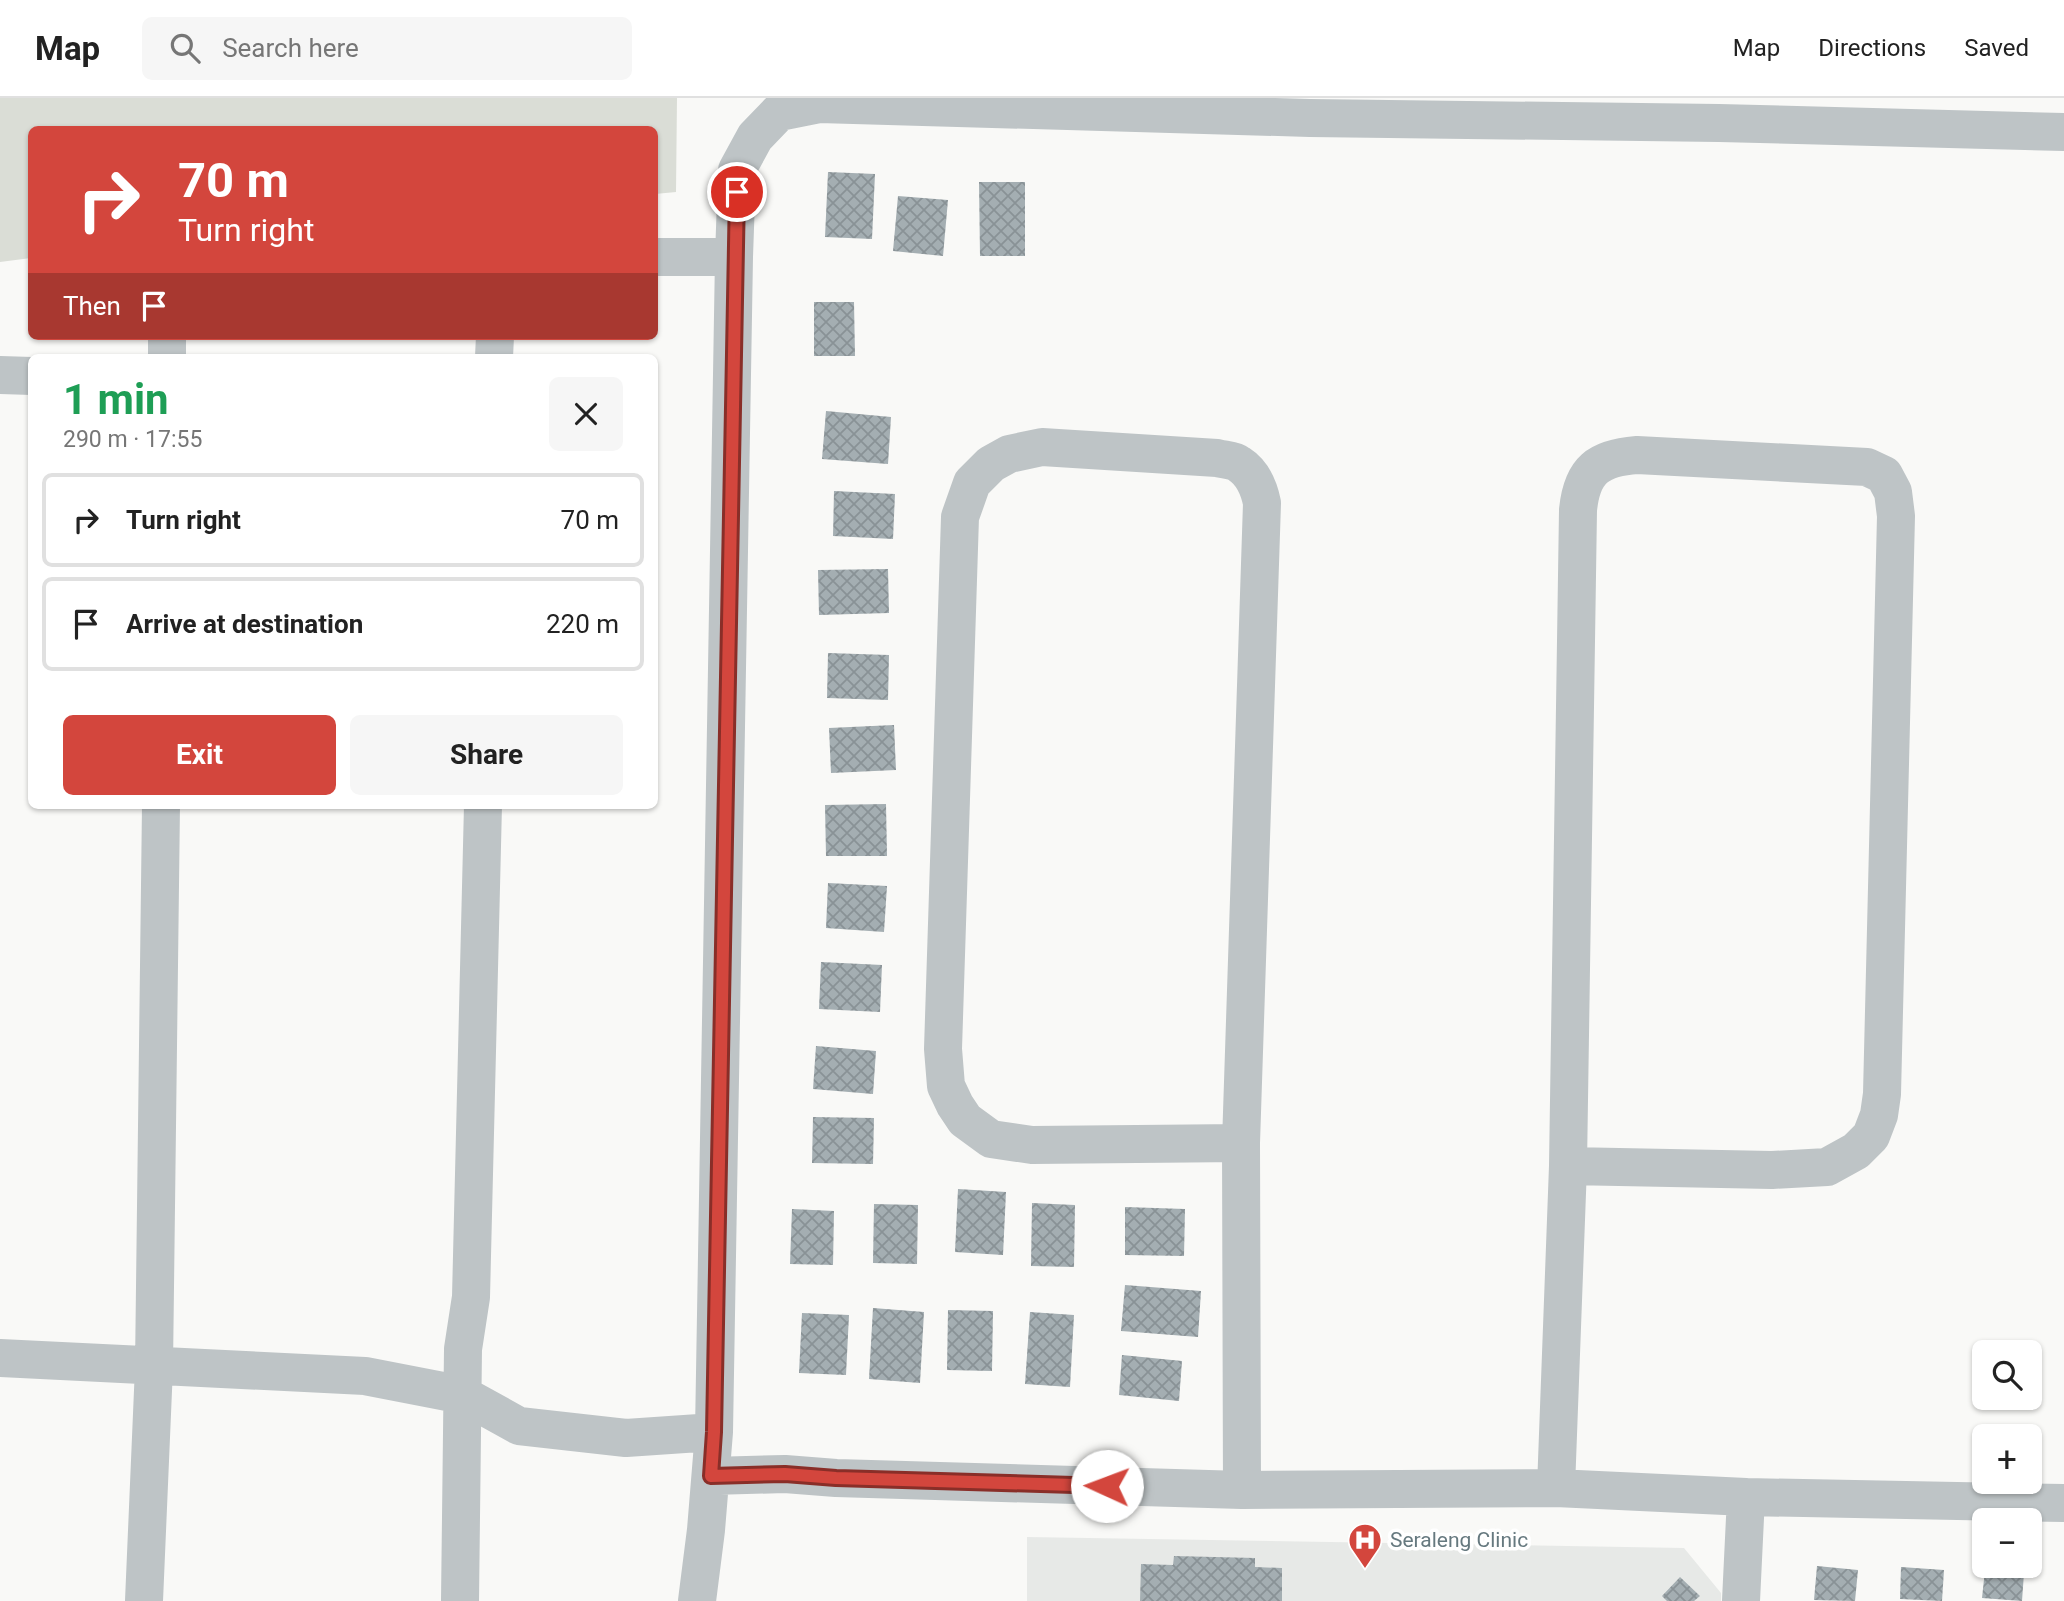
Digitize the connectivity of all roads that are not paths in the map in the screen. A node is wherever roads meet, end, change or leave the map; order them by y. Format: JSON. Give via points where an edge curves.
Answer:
{"nodes":[{"id":1,"x":2064,"y":132,"type":"edge"},
{"id":2,"x":658,"y":257,"type":"edge"},
{"id":3,"x":734,"y":257,"type":"junction"},
{"id":4,"x":0,"y":375,"type":"edge"},
{"id":5,"x":28,"y":376,"type":"edge"},
{"id":6,"x":161,"y":809,"type":"edge"},
{"id":7,"x":483,"y":809,"type":"edge"},
{"id":8,"x":1241,"y":1143,"type":"junction"},
{"id":9,"x":1568,"y":1166,"type":"junction"},
{"id":10,"x":0,"y":1358,"type":"edge"},
{"id":11,"x":154,"y":1367,"type":"junction"},
{"id":12,"x":463,"y":1395,"type":"junction"},
{"id":13,"x":714,"y":1432,"type":"junction"},
{"id":14,"x":711,"y":1476,"type":"junction"},
{"id":15,"x":1556,"y":1488,"type":"junction"},
{"id":16,"x":1242,"y":1490,"type":"junction"},
{"id":17,"x":1746,"y":1497,"type":"junction"},
{"id":18,"x":2064,"y":1503,"type":"edge"},
{"id":19,"x":144,"y":1601,"type":"edge"},
{"id":20,"x":460,"y":1601,"type":"edge"},
{"id":21,"x":697,"y":1601,"type":"edge"},
{"id":22,"x":1741,"y":1601,"type":"edge"}],
"edges":[{"from":1,"to":3,"type":"street","via":[[819,104],[779,112],[755,136],[737,170]]},
{"from":2,"to":3,"type":"street"},
{"from":3,"to":13,"type":"street"},
{"from":4,"to":5,"type":"street"},
{"from":6,"to":11,"type":"street"},
{"from":7,"to":12,"type":"street","via":[[471,1297],[463,1349]]},
{"from":8,"to":8,"type":"street","via":[[1260,491],[1238,463],[1217,458],[1042,447],[1009,454],[972,483],[960,517],[943,1049],[946,1086],[965,1120],[991,1139],[1032,1145]]},
{"from":8,"to":16,"type":"street"},
{"from":9,"to":9,"type":"street","via":[[1580,489],[1600,464],[1637,455],[1867,467],[1884,475],[1893,492],[1896,516],[1882,1094],[1871,1136],[1856,1151],[1827,1167]]},
{"from":9,"to":15,"type":"street"},
{"from":10,"to":11,"type":"street"},
{"from":11,"to":12,"type":"street","via":[[365,1376]]},
{"from":11,"to":19,"type":"street"},
{"from":12,"to":13,"type":"street","via":[[519,1426],[626,1438]]},
{"from":12,"to":20,"type":"street"},
{"from":13,"to":14,"type":"street"},
{"from":14,"to":16,"type":"street","via":[[785,1474]]},
{"from":14,"to":21,"type":"street"},
{"from":15,"to":16,"type":"street"},
{"from":15,"to":17,"type":"street"},
{"from":17,"to":18,"type":"street"},
{"from":17,"to":22,"type":"street"}]}
